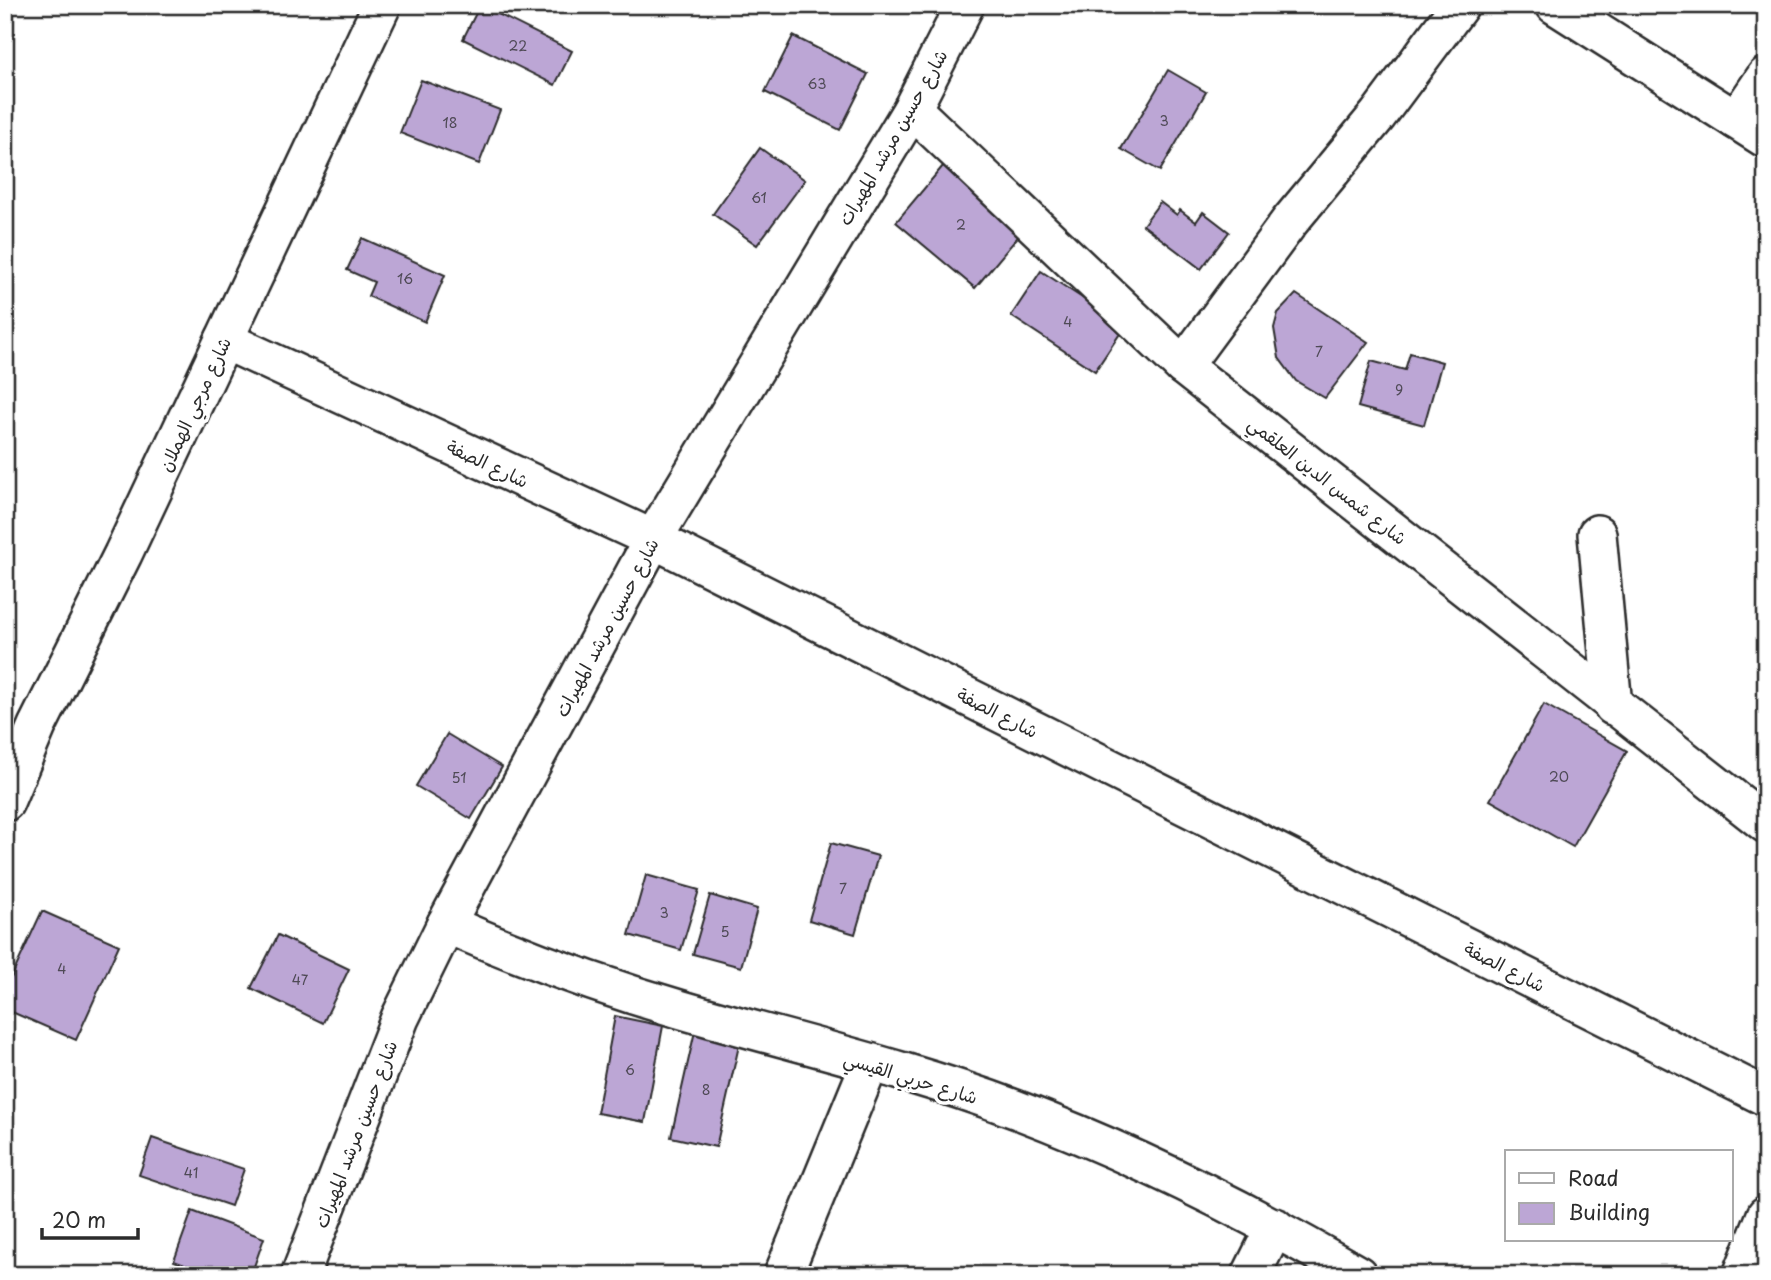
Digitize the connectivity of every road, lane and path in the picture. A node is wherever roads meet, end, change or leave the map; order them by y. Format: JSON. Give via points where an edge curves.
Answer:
{"nodes":[{"id":1,"x":382,"y":5,"type":"edge"},
{"id":2,"x":965,"y":5,"type":"edge"},
{"id":3,"x":1460,"y":5,"type":"edge"},
{"id":4,"x":1555,"y":5,"type":"edge"},
{"id":5,"x":1766,"y":76,"type":"edge"},
{"id":6,"x":912,"y":109,"type":"junction"},
{"id":7,"x":1751,"y":130,"type":"edge"},
{"id":8,"x":223,"y":340,"type":"junction"},
{"id":9,"x":1184,"y":366,"type":"junction"},
{"id":10,"x":1597,"y":534,"type":"dead end"},
{"id":11,"x":653,"y":539,"type":"junction"},
{"id":12,"x":1613,"y":706,"type":"junction"},
{"id":13,"x":21,"y":726,"type":"edge"},
{"id":14,"x":5,"y":802,"type":"edge"},
{"id":15,"x":1766,"y":824,"type":"edge"},
{"id":16,"x":446,"y":924,"type":"junction"},
{"id":17,"x":870,"y":1063,"type":"junction"},
{"id":18,"x":1766,"y":1097,"type":"edge"},
{"id":19,"x":1766,"y":1215,"type":"edge"},
{"id":20,"x":1275,"y":1227,"type":"junction"},
{"id":21,"x":300,"y":1275,"type":"edge"},
{"id":22,"x":782,"y":1275,"type":"edge"},
{"id":23,"x":1251,"y":1275,"type":"edge"},
{"id":24,"x":1358,"y":1275,"type":"edge"},
{"id":25,"x":1742,"y":1275,"type":"edge"}],
"edges":[{"from":1,"to":8,"type":"street","name":"شارع مرجي الهملان"},
{"from":2,"to":6,"type":"street","name":"شارع حسين مرشد المهيرات"},
{"from":3,"to":9,"type":"street","via":[[1378,115],[1290,221]]},
{"from":4,"to":7,"type":"street"},
{"from":5,"to":7,"type":"street"},
{"from":6,"to":9,"type":"street","name":"شارع شمس الدين العلقمي"},
{"from":6,"to":11,"type":"street","name":"شارع حسين مرشد المهيرات"},
{"from":8,"to":11,"type":"street","name":"شارع الصفة"},
{"from":8,"to":13,"type":"street","name":"شارع مرجي الهملان"},
{"from":9,"to":12,"type":"street","name":"شارع شمس الدين العلقمي"},
{"from":10,"to":12,"type":"street"},
{"from":11,"to":16,"type":"street","name":"شارع حسين مرشد المهيرات"},
{"from":11,"to":18,"type":"street","name":"شارع الصفة"},
{"from":12,"to":15,"type":"street","name":"شارع شمس الدين العلقمي"},
{"from":13,"to":14,"type":"street","name":"شارع مرجي الهملان"},
{"from":16,"to":17,"type":"street","name":"شارع حربي القيسي","via":[[534,962],[677,1009]]},
{"from":16,"to":21,"type":"street","name":"شارع حسين مرشد المهيرات","via":[[400,1018]]},
{"from":17,"to":20,"type":"street","name":"شارع حربي القيسي","via":[[1013,1108],[1152,1166]]},
{"from":17,"to":22,"type":"street"},
{"from":19,"to":25,"type":"street"},
{"from":20,"to":23,"type":"street"},
{"from":20,"to":24,"type":"street","name":"شارع حربي القيسي"}]}
